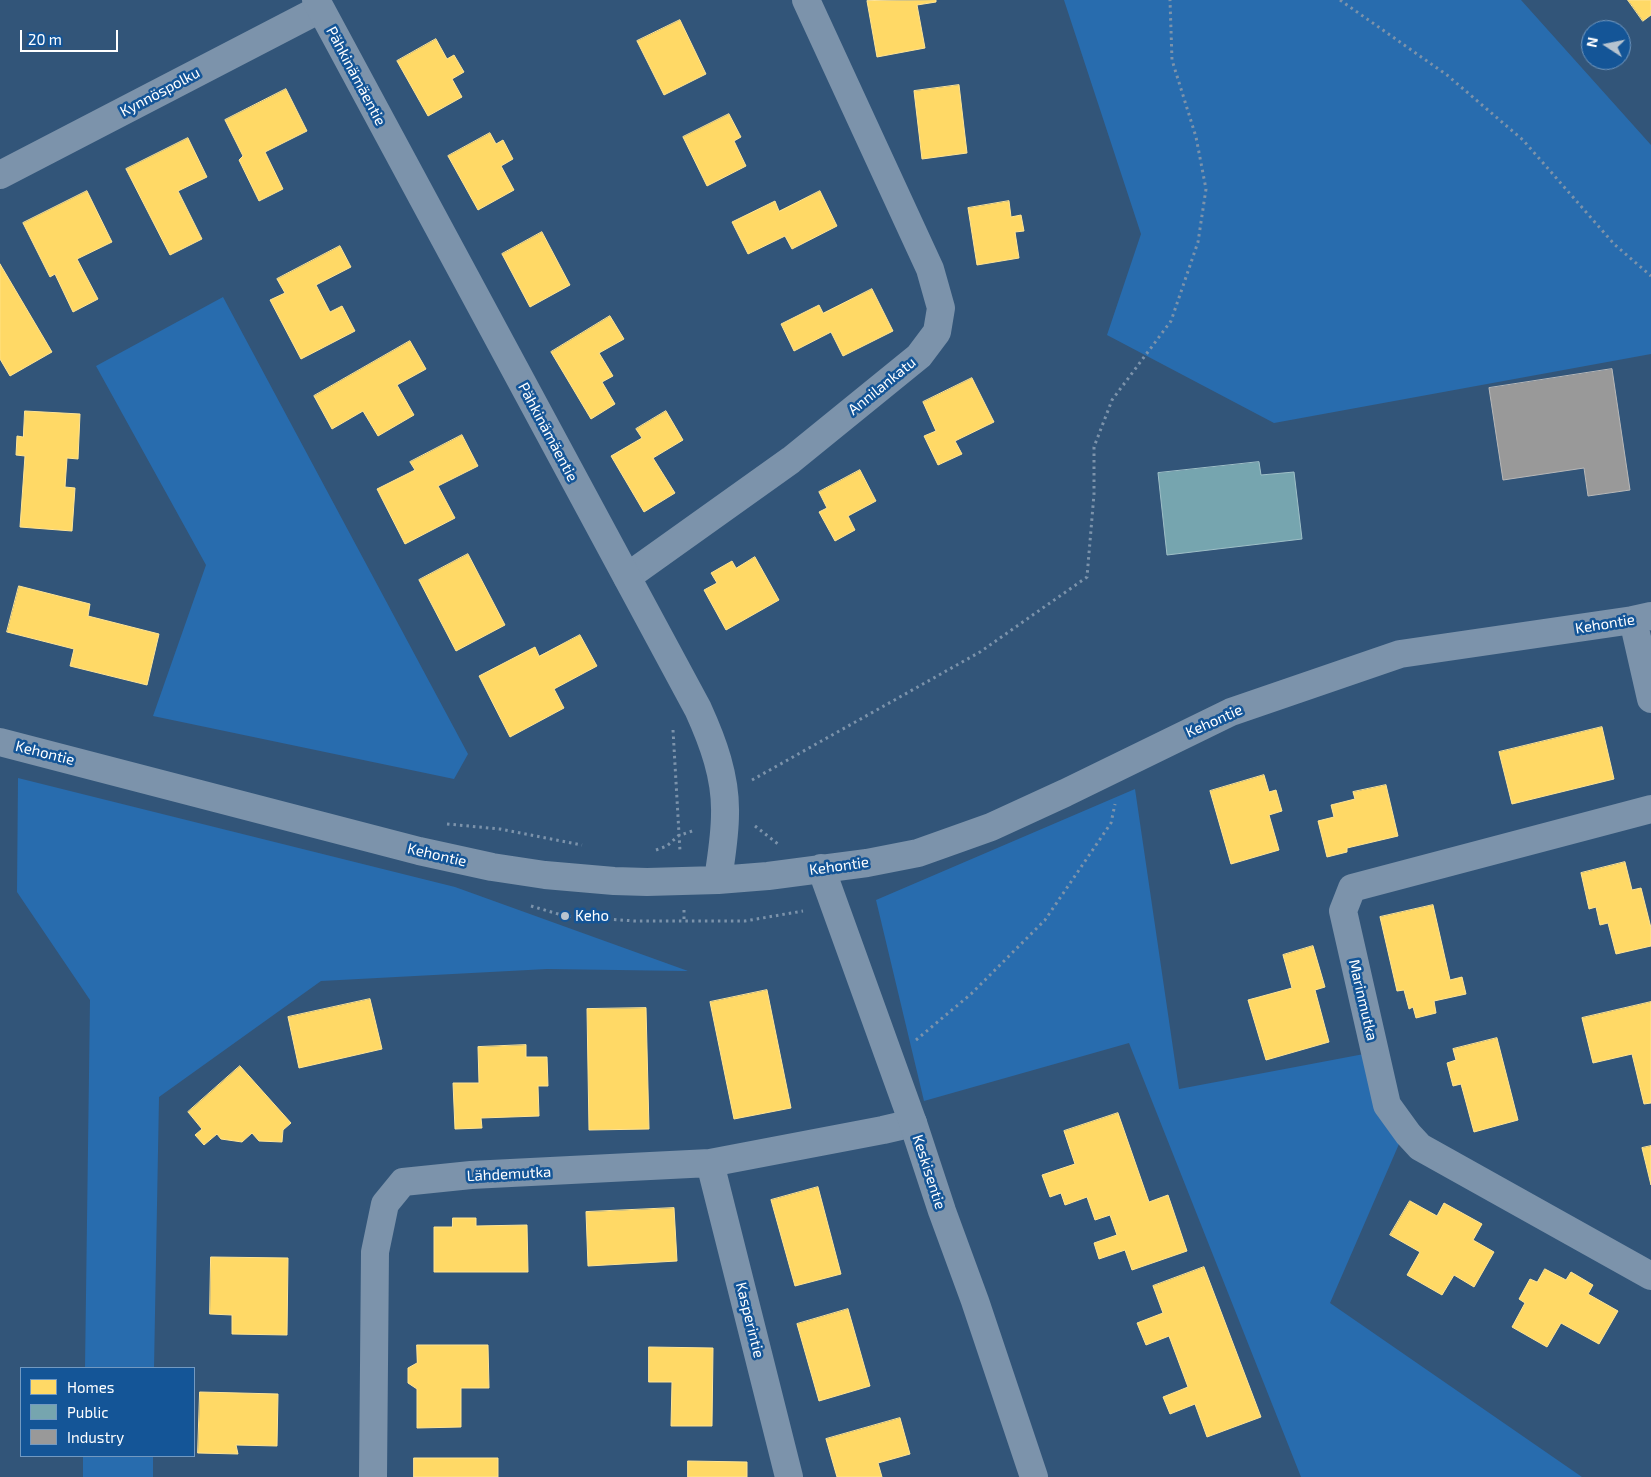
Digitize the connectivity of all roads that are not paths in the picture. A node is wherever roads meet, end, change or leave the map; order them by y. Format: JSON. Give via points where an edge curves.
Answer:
{"nodes":[{"id":1,"x":806,"y":0,"type":"edge"},
{"id":2,"x":318,"y":5,"type":"edge"},
{"id":3,"x":0,"y":175,"type":"edge"},
{"id":4,"x":627,"y":577,"type":"junction"},
{"id":5,"x":1642,"y":618,"type":"edge"},
{"id":6,"x":1651,"y":699,"type":"edge"},
{"id":7,"x":0,"y":742,"type":"edge"},
{"id":8,"x":1651,"y":810,"type":"edge"},
{"id":9,"x":821,"y":868,"type":"junction"},
{"id":10,"x":718,"y":880,"type":"junction"},
{"id":11,"x":913,"y":1123,"type":"junction"},
{"id":12,"x":710,"y":1163,"type":"junction"},
{"id":13,"x":1651,"y":1276,"type":"edge"},
{"id":14,"x":373,"y":1477,"type":"edge"},
{"id":15,"x":789,"y":1477,"type":"edge"},
{"id":16,"x":1034,"y":1477,"type":"edge"}],
"edges":[{"from":1,"to":4,"type":"street","name":"Annilankatu","via":[[930,269],[941,308],[937,332],[919,356],[792,460]]},
{"from":2,"to":3,"type":"street","name":"Kynnöspolku"},
{"from":2,"to":4,"type":"street","name":"Pähkinämäentie"},
{"from":4,"to":10,"type":"street","name":"Pähkinämäentie","via":[[711,739],[723,788],[725,812]]},
{"from":5,"to":6,"type":"street"},
{"from":5,"to":9,"type":"street","name":"Kehontie","via":[[1400,654],[1231,712],[991,827],[918,853]]},
{"from":7,"to":10,"type":"street","name":"Kehontie","via":[[492,867],[590,879],[646,882]]},
{"from":8,"to":13,"type":"street","name":"Marinmutka","via":[[1352,888],[1343,911],[1387,1105],[1408,1134],[1420,1147]]},
{"from":9,"to":10,"type":"street","name":"Kehontie"},
{"from":9,"to":11,"type":"street","name":"Keskisentie"},
{"from":11,"to":12,"type":"street","name":"Lähdemutka"},
{"from":11,"to":16,"type":"street","name":"Keskisentie"},
{"from":12,"to":14,"type":"street","name":"Lähdemutka","via":[[471,1175],[403,1182],[385,1204],[375,1252]]},
{"from":12,"to":15,"type":"street","name":"Kasperintie"}]}
